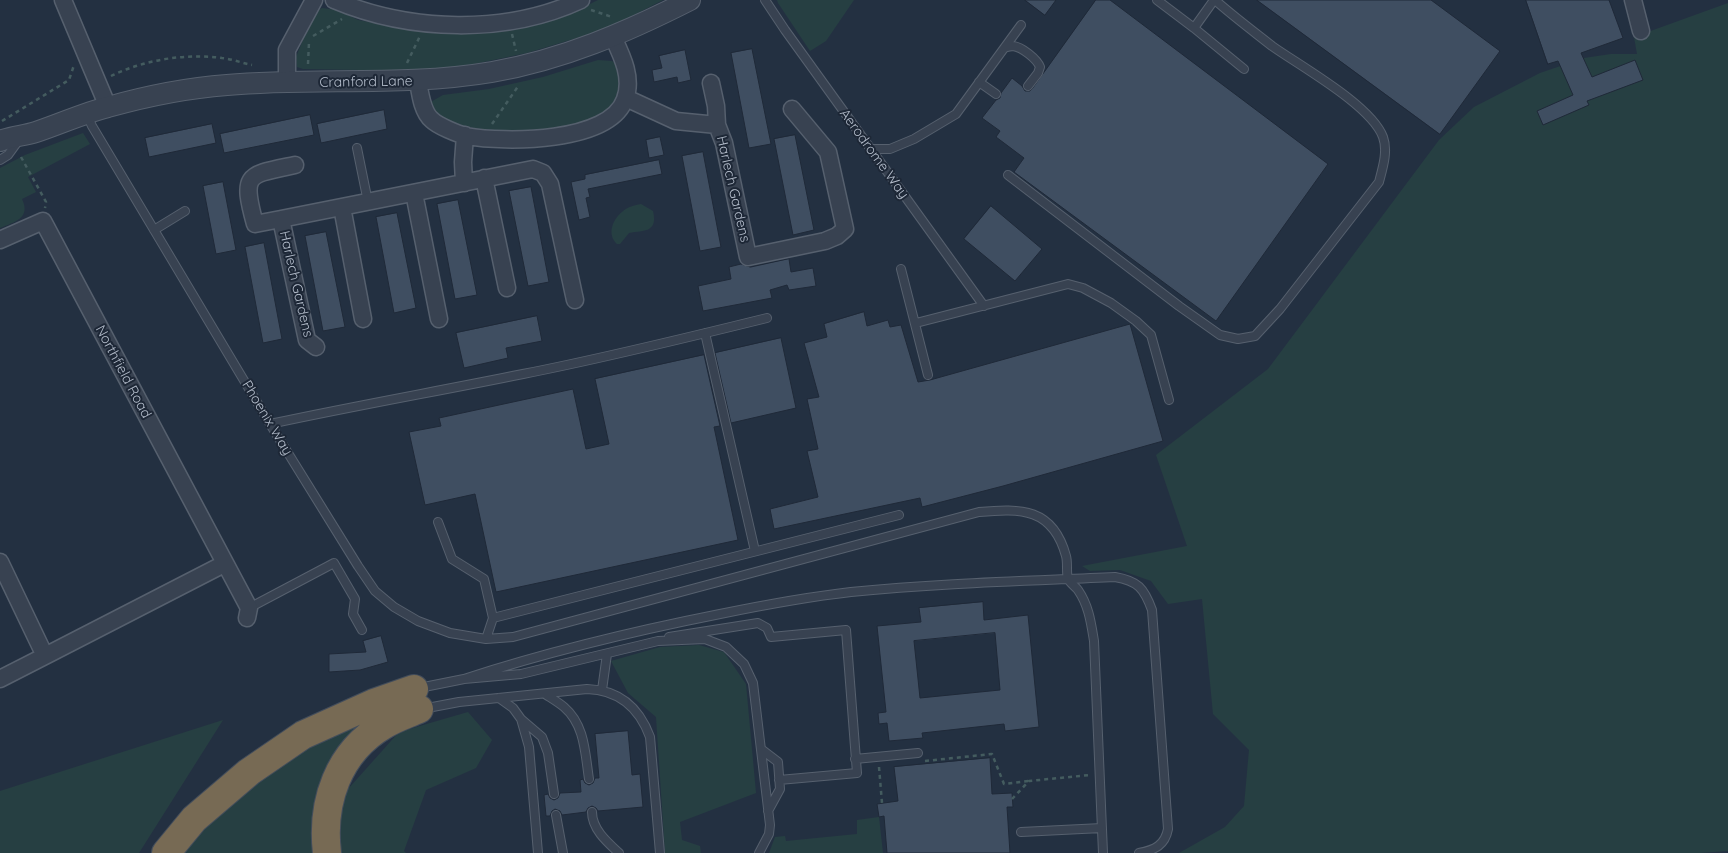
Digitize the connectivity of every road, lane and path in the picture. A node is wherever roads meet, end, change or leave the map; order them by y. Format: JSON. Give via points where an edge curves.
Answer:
{"nodes":[{"id":1,"x":63,"y":0,"type":"edge"},
{"id":2,"x":314,"y":0,"type":"edge"},
{"id":3,"x":334,"y":0,"type":"edge"},
{"id":4,"x":690,"y":0,"type":"edge"},
{"id":5,"x":765,"y":0,"type":"edge"},
{"id":6,"x":1157,"y":0,"type":"edge"},
{"id":7,"x":1215,"y":0,"type":"edge"},
{"id":8,"x":1633,"y":0,"type":"edge"},
{"id":9,"x":577,"y":2,"type":"edge"},
{"id":10,"x":352,"y":7,"type":"junction"},
{"id":11,"x":426,"y":23,"type":"junction"},
{"id":12,"x":1021,"y":25,"type":"dead end"},
{"id":13,"x":633,"y":28,"type":"junction"},
{"id":14,"x":1194,"y":28,"type":"junction"},
{"id":15,"x":1641,"y":31,"type":"dead end"},
{"id":16,"x":613,"y":37,"type":"junction"},
{"id":17,"x":1005,"y":48,"type":"junction"},
{"id":18,"x":84,"y":49,"type":"junction"},
{"id":19,"x":257,"y":66,"type":"dead end"},
{"id":20,"x":1244,"y":70,"type":"dead end"},
{"id":21,"x":98,"y":81,"type":"junction"},
{"id":22,"x":410,"y":81,"type":"junction"},
{"id":23,"x":287,"y":82,"type":"junction"},
{"id":24,"x":312,"y":82,"type":"junction"},
{"id":25,"x":979,"y":82,"type":"junction"},
{"id":26,"x":711,"y":83,"type":"dead end"},
{"id":27,"x":1028,"y":86,"type":"dead end"},
{"id":28,"x":996,"y":94,"type":"dead end"},
{"id":29,"x":626,"y":98,"type":"junction"},
{"id":30,"x":108,"y":107,"type":"junction"},
{"id":31,"x":792,"y":109,"type":"dead end"},
{"id":32,"x":87,"y":114,"type":"junction"},
{"id":33,"x":0,"y":122,"type":"edge"},
{"id":34,"x":717,"y":125,"type":"junction"},
{"id":35,"x":465,"y":135,"type":"junction"},
{"id":36,"x":5,"y":145,"type":"edge"},
{"id":37,"x":357,"y":148,"type":"dead end"},
{"id":38,"x":870,"y":149,"type":"junction"},
{"id":39,"x":0,"y":160,"type":"edge"},
{"id":40,"x":295,"y":165,"type":"dead end"},
{"id":41,"x":1008,"y":176,"type":"dead end"},
{"id":42,"x":484,"y":178,"type":"junction"},
{"id":43,"x":464,"y":183,"type":"junction"},
{"id":44,"x":414,"y":193,"type":"junction"},
{"id":45,"x":368,"y":202,"type":"junction"},
{"id":46,"x":342,"y":207,"type":"junction"},
{"id":47,"x":185,"y":211,"type":"dead end"},
{"id":48,"x":281,"y":219,"type":"junction"},
{"id":49,"x":43,"y":221,"type":"junction"},
{"id":50,"x":154,"y":230,"type":"junction"},
{"id":51,"x":0,"y":240,"type":"edge"},
{"id":52,"x":901,"y":269,"type":"dead end"},
{"id":53,"x":507,"y":288,"type":"dead end"},
{"id":54,"x":574,"y":300,"type":"dead end"},
{"id":55,"x":984,"y":306,"type":"junction"},
{"id":56,"x":767,"y":318,"type":"dead end"},
{"id":57,"x":363,"y":319,"type":"dead end"},
{"id":58,"x":439,"y":319,"type":"dead end"},
{"id":59,"x":916,"y":323,"type":"junction"},
{"id":60,"x":706,"y":333,"type":"junction"},
{"id":61,"x":316,"y":347,"type":"dead end"},
{"id":62,"x":928,"y":375,"type":"dead end"},
{"id":63,"x":1169,"y":400,"type":"dead end"},
{"id":64,"x":270,"y":424,"type":"junction"},
{"id":65,"x":899,"y":515,"type":"dead end"},
{"id":66,"x":438,"y":522,"type":"dead end"},
{"id":67,"x":755,"y":551,"type":"junction"},
{"id":68,"x":0,"y":562,"type":"edge"},
{"id":69,"x":224,"y":564,"type":"junction"},
{"id":70,"x":1068,"y":579,"type":"junction"},
{"id":71,"x":248,"y":613,"type":"joint"},
{"id":72,"x":493,"y":618,"type":"junction"},
{"id":73,"x":362,"y":630,"type":"dead end"},
{"id":74,"x":486,"y":639,"type":"junction"},
{"id":75,"x":658,"y":641,"type":"junction"},
{"id":76,"x":607,"y":654,"type":"junction"},
{"id":77,"x":44,"y":656,"type":"junction"},
{"id":78,"x":0,"y":679,"type":"edge"},
{"id":79,"x":464,"y":679,"type":"junction"},
{"id":80,"x":602,"y":690,"type":"junction"},
{"id":81,"x":545,"y":694,"type":"junction"},
{"id":82,"x":499,"y":698,"type":"junction"},
{"id":83,"x":417,"y":699,"type":"junction"},
{"id":84,"x":521,"y":719,"type":"junction"},
{"id":85,"x":761,"y":749,"type":"junction"},
{"id":86,"x":918,"y":753,"type":"joint"},
{"id":87,"x":878,"y":757,"type":"junction"},
{"id":88,"x":855,"y":759,"type":"junction"},
{"id":89,"x":1099,"y":774,"type":"junction"},
{"id":90,"x":589,"y":779,"type":"dead end"},
{"id":91,"x":779,"y":780,"type":"junction"},
{"id":92,"x":1028,"y":781,"type":"junction"},
{"id":93,"x":554,"y":794,"type":"dead end"},
{"id":94,"x":1012,"y":799,"type":"dead end"},
{"id":95,"x":882,"y":803,"type":"dead end"},
{"id":96,"x":592,"y":812,"type":"dead end"},
{"id":97,"x":768,"y":812,"type":"junction"},
{"id":98,"x":556,"y":815,"type":"dead end"},
{"id":99,"x":1102,"y":828,"type":"junction"},
{"id":100,"x":1022,"y":832,"type":"dead end"},
{"id":101,"x":166,"y":853,"type":"edge"},
{"id":102,"x":327,"y":853,"type":"edge"},
{"id":103,"x":538,"y":853,"type":"edge"},
{"id":104,"x":563,"y":853,"type":"edge"},
{"id":105,"x":619,"y":853,"type":"edge"},
{"id":106,"x":660,"y":853,"type":"edge"},
{"id":107,"x":759,"y":853,"type":"edge"},
{"id":108,"x":1103,"y":853,"type":"edge"},
{"id":109,"x":1139,"y":853,"type":"edge"}],
"edges":[{"from":1,"to":18,"type":"street"},
{"from":2,"to":23,"type":"street","via":[[287,50]]},
{"from":3,"to":10,"type":"street"},
{"from":4,"to":13,"type":"street","name":"Cranford Lane"},
{"from":5,"to":38,"type":"lane","name":"Aerodrome Way"},
{"from":6,"to":14,"type":"lane"},
{"from":7,"to":14,"type":"lane"},
{"from":7,"to":41,"type":"lane","via":[[1273,47],[1352,102],[1374,122],[1383,137],[1385,157],[1379,182],[1256,336],[1238,339],[1220,335]]},
{"from":8,"to":15,"type":"street"},
{"from":9,"to":11,"type":"street","via":[[508,22],[450,26]]},
{"from":9,"to":13,"type":"path"},
{"from":10,"to":11,"type":"street","via":[[392,19]]},
{"from":10,"to":24,"type":"path","via":[[349,15],[309,38],[308,65]]},
{"from":11,"to":22,"type":"path","via":[[406,66]]},
{"from":12,"to":17,"type":"lane"},
{"from":13,"to":16,"type":"street","name":"Cranford Lane"},
{"from":14,"to":20,"type":"lane"},
{"from":16,"to":22,"type":"street","name":"Cranford Lane","via":[[512,68]]},
{"from":16,"to":29,"type":"street","via":[[627,73]]},
{"from":17,"to":25,"type":"lane"},
{"from":17,"to":27,"type":"lane","via":[[1013,46],[1038,62],[1038,73]]},
{"from":18,"to":21,"type":"street"},
{"from":18,"to":33,"type":"path","via":[[75,61],[69,80]]},
{"from":19,"to":21,"type":"path","via":[[222,58],[179,58],[122,70]]},
{"from":21,"to":30,"type":"street"},
{"from":22,"to":24,"type":"street","name":"Cranford Lane"},
{"from":22,"to":35,"type":"street","via":[[430,120]]},
{"from":23,"to":24,"type":"street","name":"Cranford Lane"},
{"from":23,"to":30,"type":"street","name":"Cranford Lane","via":[[210,86]]},
{"from":25,"to":28,"type":"lane"},
{"from":25,"to":38,"type":"lane","via":[[956,114],[890,149]]},
{"from":26,"to":34,"type":"street","name":"Harlech Gardens"},
{"from":29,"to":34,"type":"street","name":"Harlech Gardens","via":[[676,121]]},
{"from":29,"to":35,"type":"street","via":[[611,119],[587,131],[518,139]]},
{"from":30,"to":32,"type":"street","name":"Cranford Lane"},
{"from":31,"to":34,"type":"street","name":"Harlech Gardens","via":[[828,152],[845,229],[825,241],[748,257],[724,143]]},
{"from":32,"to":36,"type":"street","name":"Cranford Lane","via":[[35,132],[9,137]]},
{"from":32,"to":50,"type":"lane","name":"Phoenix Way"},
{"from":35,"to":43,"type":"street"},
{"from":36,"to":39,"type":"lane","name":"Cranford Lane","via":[[8,155]]},
{"from":36,"to":49,"type":"path","via":[[22,159],[46,202]]},
{"from":37,"to":45,"type":"lane"},
{"from":38,"to":55,"type":"lane","name":"Aerodrome Way"},
{"from":40,"to":48,"type":"street","via":[[264,171],[250,180],[248,190],[255,224]]},
{"from":42,"to":43,"type":"street","name":"Harlech Gardens"},
{"from":42,"to":53,"type":"street"},
{"from":42,"to":54,"type":"street","name":"Harlech Gardens","via":[[533,169],[547,178]]},
{"from":43,"to":44,"type":"street","name":"Harlech Gardens"},
{"from":44,"to":45,"type":"street","name":"Harlech Gardens"},
{"from":44,"to":58,"type":"street"},
{"from":45,"to":46,"type":"street","name":"Harlech Gardens"},
{"from":46,"to":48,"type":"street","name":"Harlech Gardens"},
{"from":46,"to":57,"type":"street"},
{"from":47,"to":50,"type":"lane"},
{"from":48,"to":61,"type":"street","name":"Harlech Gardens","via":[[307,340]]},
{"from":49,"to":51,"type":"street"},
{"from":49,"to":69,"type":"street","name":"Northfield Road"},
{"from":50,"to":64,"type":"lane","name":"Phoenix Way"},
{"from":52,"to":59,"type":"lane"},
{"from":55,"to":59,"type":"lane"},
{"from":55,"to":63,"type":"lane","via":[[1068,284],[1083,288],[1110,302],[1151,335]]},
{"from":56,"to":60,"type":"lane"},
{"from":59,"to":62,"type":"lane"},
{"from":60,"to":64,"type":"lane","via":[[523,374]]},
{"from":60,"to":67,"type":"lane"},
{"from":64,"to":74,"type":"lane","name":"Phoenix Way","via":[[374,590],[418,621],[450,633]]},
{"from":65,"to":67,"type":"lane"},
{"from":66,"to":72,"type":"lane","via":[[452,559],[484,578]]},
{"from":67,"to":72,"type":"lane"},
{"from":68,"to":77,"type":"street"},
{"from":69,"to":71,"type":"street","name":"Northfield Road"},
{"from":69,"to":77,"type":"street"},
{"from":70,"to":74,"type":"lane","name":"Phoenix Way","via":[[1062,542],[1051,525],[1034,514],[1007,509],[979,512],[513,637]]},
{"from":70,"to":79,"type":"lane","via":[[849,592],[776,603],[668,624],[517,662]]},
{"from":70,"to":89,"type":"lane","via":[[1078,589],[1090,616],[1094,641]]},
{"from":70,"to":109,"type":"lane","via":[[1115,577],[1130,580],[1140,586],[1152,610],[1168,829],[1162,844]]},
{"from":71,"to":73,"type":"lane","via":[[334,563],[355,599],[352,614]]},
{"from":72,"to":74,"type":"lane"},
{"from":75,"to":76,"type":"lane"},
{"from":75,"to":85,"type":"lane","via":[[705,639],[726,647],[744,664],[753,683]]},
{"from":75,"to":88,"type":"lane","via":[[758,623],[771,637],[846,630]]},
{"from":76,"to":79,"type":"lane","via":[[521,674]]},
{"from":76,"to":80,"type":"lane"},
{"from":77,"to":78,"type":"street"},
{"from":79,"to":83,"type":"lane"},
{"from":80,"to":81,"type":"lane"},
{"from":80,"to":106,"type":"lane","via":[[636,710],[650,737]]},
{"from":81,"to":82,"type":"lane"},
{"from":81,"to":90,"type":"lane","via":[[564,707],[576,722],[584,739]]},
{"from":82,"to":83,"type":"lane","via":[[459,702]]},
{"from":82,"to":84,"type":"lane"},
{"from":83,"to":101,"type":"highway","via":[[374,703],[303,735],[249,772],[194,819]]},
{"from":83,"to":102,"type":"highway","via":[[363,741],[343,765],[332,787],[325,838]]},
{"from":84,"to":93,"type":"lane","via":[[542,738],[548,753]]},
{"from":84,"to":103,"type":"lane","via":[[529,747]]},
{"from":85,"to":91,"type":"lane","via":[[778,762]]},
{"from":85,"to":97,"type":"lane"},
{"from":86,"to":87,"type":"lane"},
{"from":86,"to":92,"type":"path","via":[[922,761],[992,754],[1004,784]]},
{"from":87,"to":88,"type":"lane"},
{"from":87,"to":95,"type":"path"},
{"from":88,"to":91,"type":"lane","via":[[857,773]]},
{"from":89,"to":92,"type":"path"},
{"from":89,"to":99,"type":"lane"},
{"from":91,"to":97,"type":"lane","via":[[780,789]]},
{"from":92,"to":94,"type":"path"},
{"from":96,"to":105,"type":"lane","via":[[601,836]]},
{"from":97,"to":107,"type":"lane","via":[[769,834]]},
{"from":98,"to":104,"type":"lane"},
{"from":99,"to":100,"type":"lane"},
{"from":99,"to":108,"type":"lane"}]}
